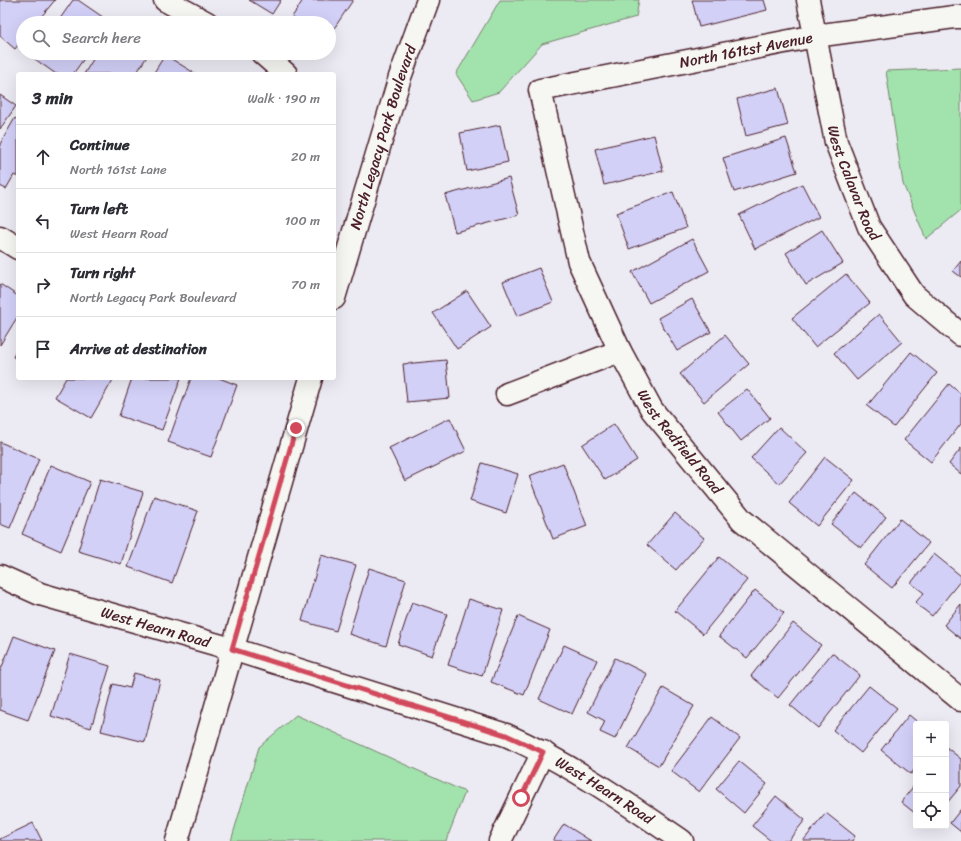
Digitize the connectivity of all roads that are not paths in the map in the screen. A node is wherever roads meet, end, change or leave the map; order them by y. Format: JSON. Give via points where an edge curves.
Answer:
{"nodes":[{"id":1,"x":165,"y":0,"type":"edge"},
{"id":2,"x":428,"y":0,"type":"edge"},
{"id":3,"x":808,"y":0,"type":"edge"},
{"id":4,"x":194,"y":16,"type":"edge"},
{"id":5,"x":957,"y":17,"type":"edge"},
{"id":6,"x":815,"y":36,"type":"junction"},
{"id":7,"x":270,"y":60,"type":"edge"},
{"id":8,"x":284,"y":72,"type":"edge"},
{"id":9,"x":540,"y":90,"type":"joint"},
{"id":10,"x":0,"y":237,"type":"edge"},
{"id":11,"x":16,"y":247,"type":"edge"},
{"id":12,"x":336,"y":291,"type":"edge"},
{"id":13,"x":961,"y":335,"type":"edge"},
{"id":14,"x":620,"y":351,"type":"junction"},
{"id":15,"x":310,"y":380,"type":"edge"},
{"id":16,"x":507,"y":394,"type":"dead end"},
{"id":17,"x":0,"y":576,"type":"edge"},
{"id":18,"x":232,"y":649,"type":"junction"},
{"id":19,"x":961,"y":700,"type":"edge"},
{"id":20,"x":543,"y":752,"type":"junction"},
{"id":21,"x":177,"y":841,"type":"edge"},
{"id":22,"x":500,"y":841,"type":"edge"},
{"id":23,"x":682,"y":841,"type":"edge"}],
"edges":[{"from":1,"to":4,"type":"street"},
{"from":2,"to":12,"type":"street","name":"North Legacy Park Boulevard","via":[[398,84]]},
{"from":3,"to":6,"type":"street","name":"West Calavar Road"},
{"from":5,"to":6,"type":"street","name":"North 161tst Avenue"},
{"from":6,"to":9,"type":"street","name":"North 161tst Avenue"},
{"from":6,"to":13,"type":"street","name":"West Calavar Road","via":[[836,142],[869,227],[914,295]]},
{"from":7,"to":8,"type":"street"},
{"from":9,"to":14,"type":"street","name":"West Redfield Road","via":[[579,262]]},
{"from":10,"to":11,"type":"street"},
{"from":14,"to":16,"type":"street"},
{"from":14,"to":19,"type":"street","name":"West Redfield Road","via":[[652,410],[742,520]]},
{"from":15,"to":18,"type":"street"},
{"from":17,"to":18,"type":"street","name":"West Hearn Road","via":[[40,594]]},
{"from":18,"to":20,"type":"street","name":"West Hearn Road","via":[[506,735]]},
{"from":18,"to":21,"type":"street"},
{"from":20,"to":22,"type":"street"},
{"from":20,"to":23,"type":"street","name":"West Hearn Road","via":[[608,790]]}]}
